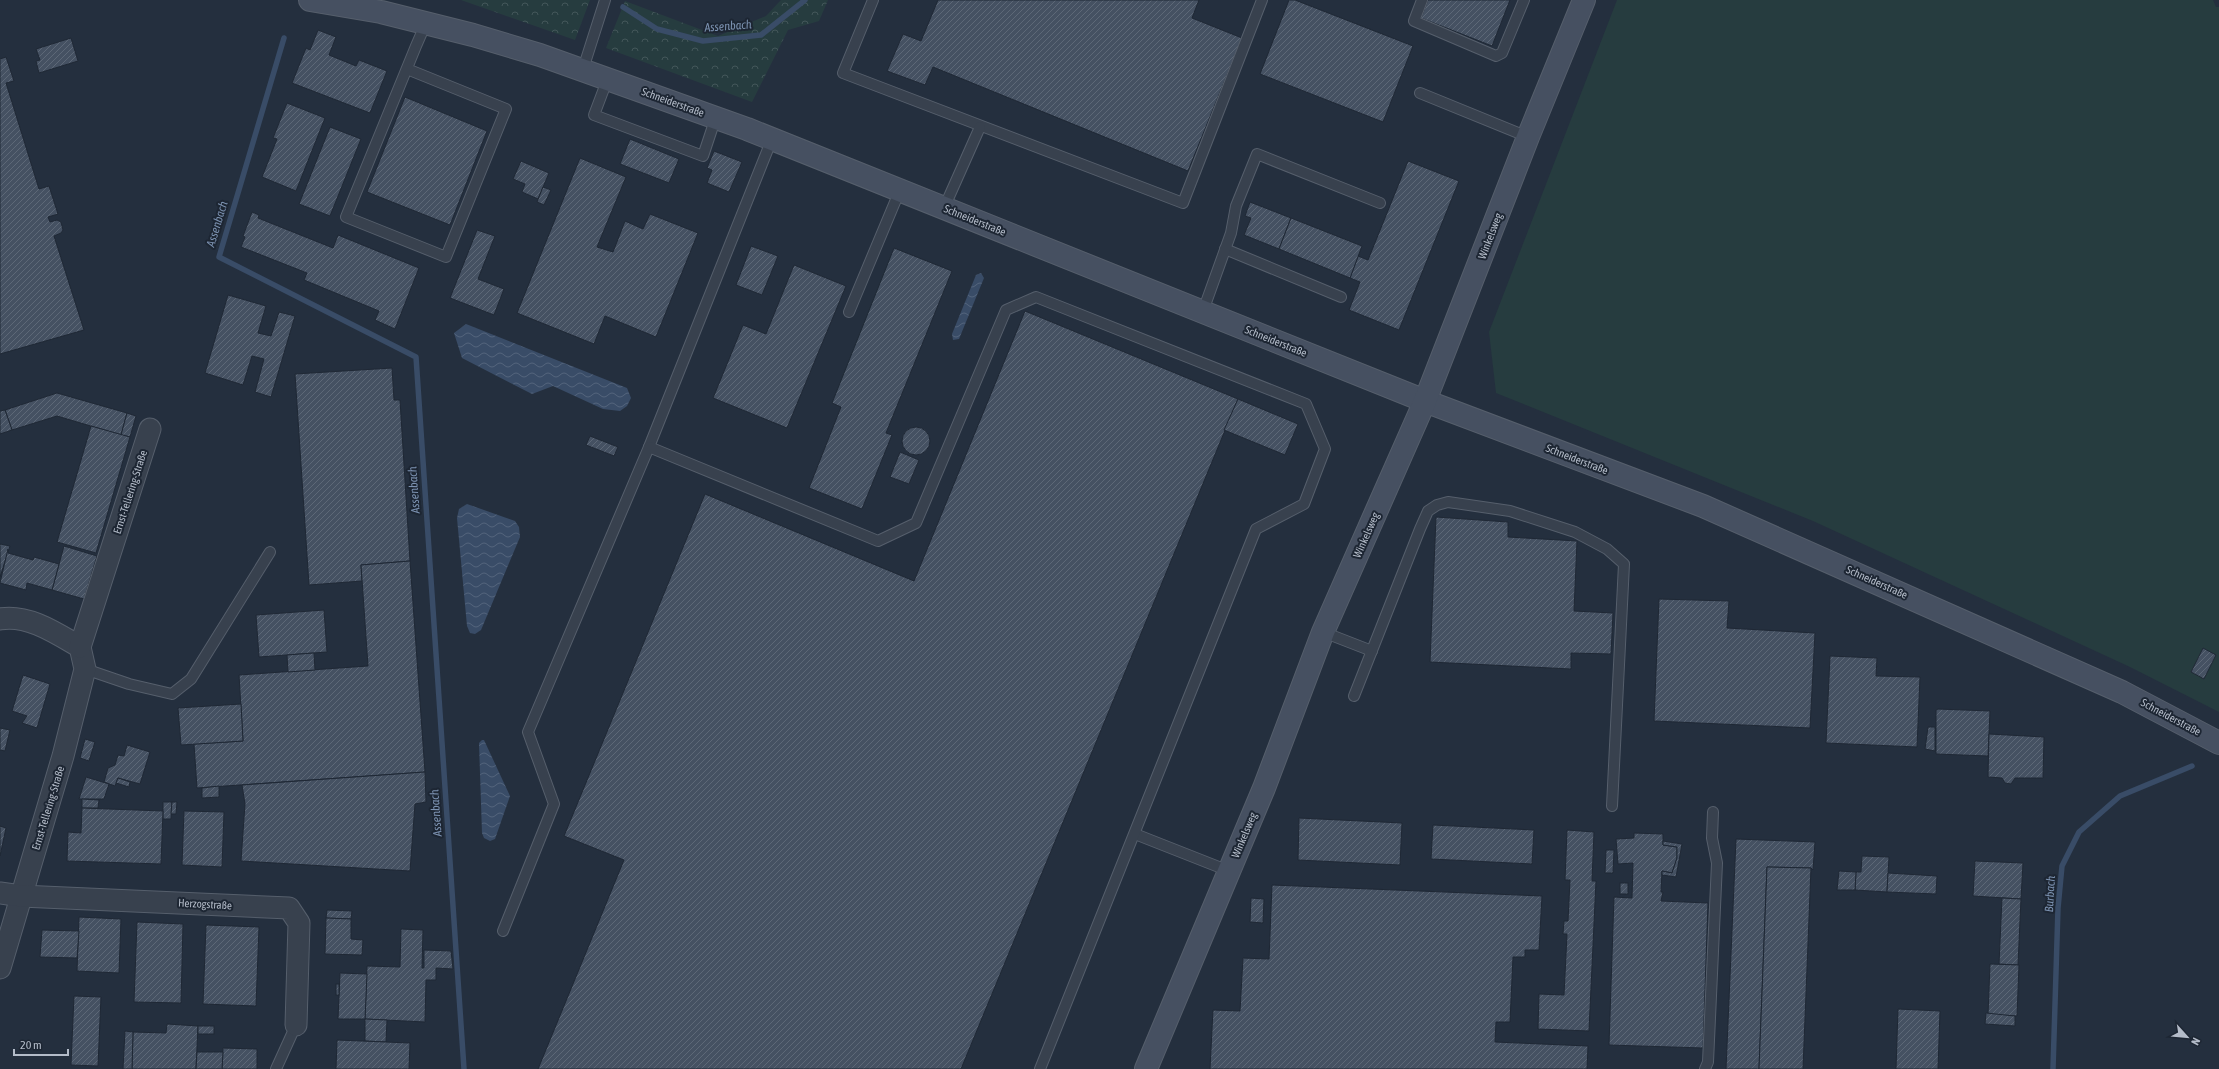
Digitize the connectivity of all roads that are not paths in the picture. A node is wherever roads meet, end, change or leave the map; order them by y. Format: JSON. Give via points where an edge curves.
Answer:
{"nodes":[{"id":1,"x":310,"y":0,"type":"edge"},
{"id":2,"x":605,"y":0,"type":"edge"},
{"id":3,"x":873,"y":0,"type":"edge"},
{"id":4,"x":1262,"y":0,"type":"edge"},
{"id":5,"x":1422,"y":0,"type":"edge"},
{"id":6,"x":1524,"y":0,"type":"edge"},
{"id":7,"x":1584,"y":0,"type":"edge"},
{"id":8,"x":426,"y":23,"type":"junction"},
{"id":9,"x":407,"y":69,"type":"junction"},
{"id":10,"x":583,"y":69,"type":"junction"},
{"id":11,"x":608,"y":78,"type":"junction"},
{"id":12,"x":1420,"y":93,"type":"dead end"},
{"id":13,"x":716,"y":118,"type":"junction"},
{"id":14,"x":980,"y":127,"type":"junction"},
{"id":15,"x":1528,"y":137,"type":"junction"},
{"id":16,"x":772,"y":139,"type":"junction"},
{"id":17,"x":900,"y":190,"type":"junction"},
{"id":18,"x":1380,"y":203,"type":"dead end"},
{"id":19,"x":944,"y":208,"type":"junction"},
{"id":20,"x":1225,"y":249,"type":"junction"},
{"id":21,"x":1341,"y":297,"type":"dead end"},
{"id":22,"x":1203,"y":311,"type":"junction"},
{"id":23,"x":849,"y":312,"type":"dead end"},
{"id":24,"x":1425,"y":401,"type":"junction"},
{"id":25,"x":150,"y":429,"type":"dead end"},
{"id":26,"x":649,"y":447,"type":"junction"},
{"id":27,"x":270,"y":552,"type":"dead end"},
{"id":28,"x":0,"y":620,"type":"edge"},
{"id":29,"x":1323,"y":632,"type":"junction"},
{"id":30,"x":80,"y":647,"type":"junction"},
{"id":31,"x":1372,"y":651,"type":"junction"},
{"id":32,"x":85,"y":670,"type":"junction"},
{"id":33,"x":1354,"y":696,"type":"dead end"},
{"id":34,"x":2219,"y":743,"type":"edge"},
{"id":35,"x":1612,"y":806,"type":"dead end"},
{"id":36,"x":1713,"y":812,"type":"dead end"},
{"id":37,"x":1135,"y":834,"type":"junction"},
{"id":38,"x":1229,"y":871,"type":"junction"},
{"id":39,"x":0,"y":893,"type":"edge"},
{"id":40,"x":21,"y":896,"type":"junction"},
{"id":41,"x":503,"y":931,"type":"dead end"},
{"id":42,"x":0,"y":968,"type":"edge"},
{"id":43,"x":296,"y":1025,"type":"joint"},
{"id":44,"x":276,"y":1069,"type":"edge"},
{"id":45,"x":1040,"y":1069,"type":"edge"},
{"id":46,"x":1146,"y":1069,"type":"edge"},
{"id":47,"x":1705,"y":1069,"type":"edge"}],
"edges":[{"from":1,"to":8,"type":"main road","name":"Schneiderstraße","via":[[381,12]]},
{"from":2,"to":10,"type":"lane"},
{"from":3,"to":14,"type":"lane","via":[[843,73]]},
{"from":4,"to":14,"type":"lane","via":[[1183,203]]},
{"from":5,"to":6,"type":"lane","via":[[1414,21],[1496,56],[1502,53]]},
{"from":7,"to":15,"type":"main road","name":"Winkelsweg"},
{"from":8,"to":9,"type":"lane"},
{"from":8,"to":10,"type":"main road","name":"Schneiderstraße"},
{"from":9,"to":9,"type":"lane","via":[[346,217],[446,257],[506,109]]},
{"from":10,"to":11,"type":"main road","name":"Schneiderstraße"},
{"from":11,"to":13,"type":"main road","name":"Schneiderstraße"},
{"from":11,"to":13,"type":"lane","via":[[594,115],[703,156]]},
{"from":12,"to":15,"type":"lane"},
{"from":13,"to":16,"type":"main road","name":"Schneiderstraße"},
{"from":14,"to":19,"type":"lane"},
{"from":15,"to":24,"type":"main road","name":"Winkelsweg"},
{"from":16,"to":17,"type":"main road","name":"Schneiderstraße"},
{"from":16,"to":26,"type":"lane"},
{"from":17,"to":19,"type":"main road","name":"Schneiderstraße"},
{"from":17,"to":23,"type":"lane"},
{"from":18,"to":20,"type":"lane","via":[[1258,154],[1236,206]]},
{"from":19,"to":22,"type":"main road","name":"Schneiderstraße"},
{"from":20,"to":21,"type":"lane"},
{"from":20,"to":22,"type":"lane"},
{"from":22,"to":24,"type":"main road","name":"Schneiderstraße"},
{"from":24,"to":29,"type":"main road","name":"Winkelsweg"},
{"from":24,"to":34,"type":"main road","name":"Schneiderstraße","via":[[1703,506],[2122,692]]},
{"from":25,"to":30,"type":"street","name":"Ernst-Tellering-Straße"},
{"from":26,"to":37,"type":"lane","via":[[878,542],[916,523],[1006,310],[1036,296],[1306,404],[1326,449],[1304,504],[1256,529]]},
{"from":26,"to":41,"type":"lane","via":[[528,732],[554,804]]},
{"from":27,"to":32,"type":"lane","via":[[191,679],[172,694]]},
{"from":28,"to":30,"type":"street","via":[[10,618],[45,627]]},
{"from":29,"to":31,"type":"lane"},
{"from":29,"to":38,"type":"main road","name":"Winkelsweg","via":[[1264,788]]},
{"from":30,"to":32,"type":"street","name":"Ernst-Tellering-Straße"},
{"from":31,"to":33,"type":"lane"},
{"from":31,"to":35,"type":"lane","via":[[1428,511],[1437,505],[1448,502],[1510,510],[1575,532],[1607,550],[1624,564]]},
{"from":32,"to":40,"type":"street","name":"Ernst-Tellering-Straße","via":[[63,756]]},
{"from":36,"to":47,"type":"lane","via":[[1712,838],[1717,863],[1708,1062]]},
{"from":37,"to":38,"type":"lane"},
{"from":37,"to":45,"type":"lane"},
{"from":38,"to":46,"type":"main road","name":"Winkelsweg"},
{"from":39,"to":40,"type":"street","name":"Herzogstraße"},
{"from":40,"to":42,"type":"street","name":"Ernst-Tellering-Straße"},
{"from":40,"to":43,"type":"street","name":"Herzogstraße","via":[[289,908],[299,923]]},
{"from":43,"to":44,"type":"lane"}]}
